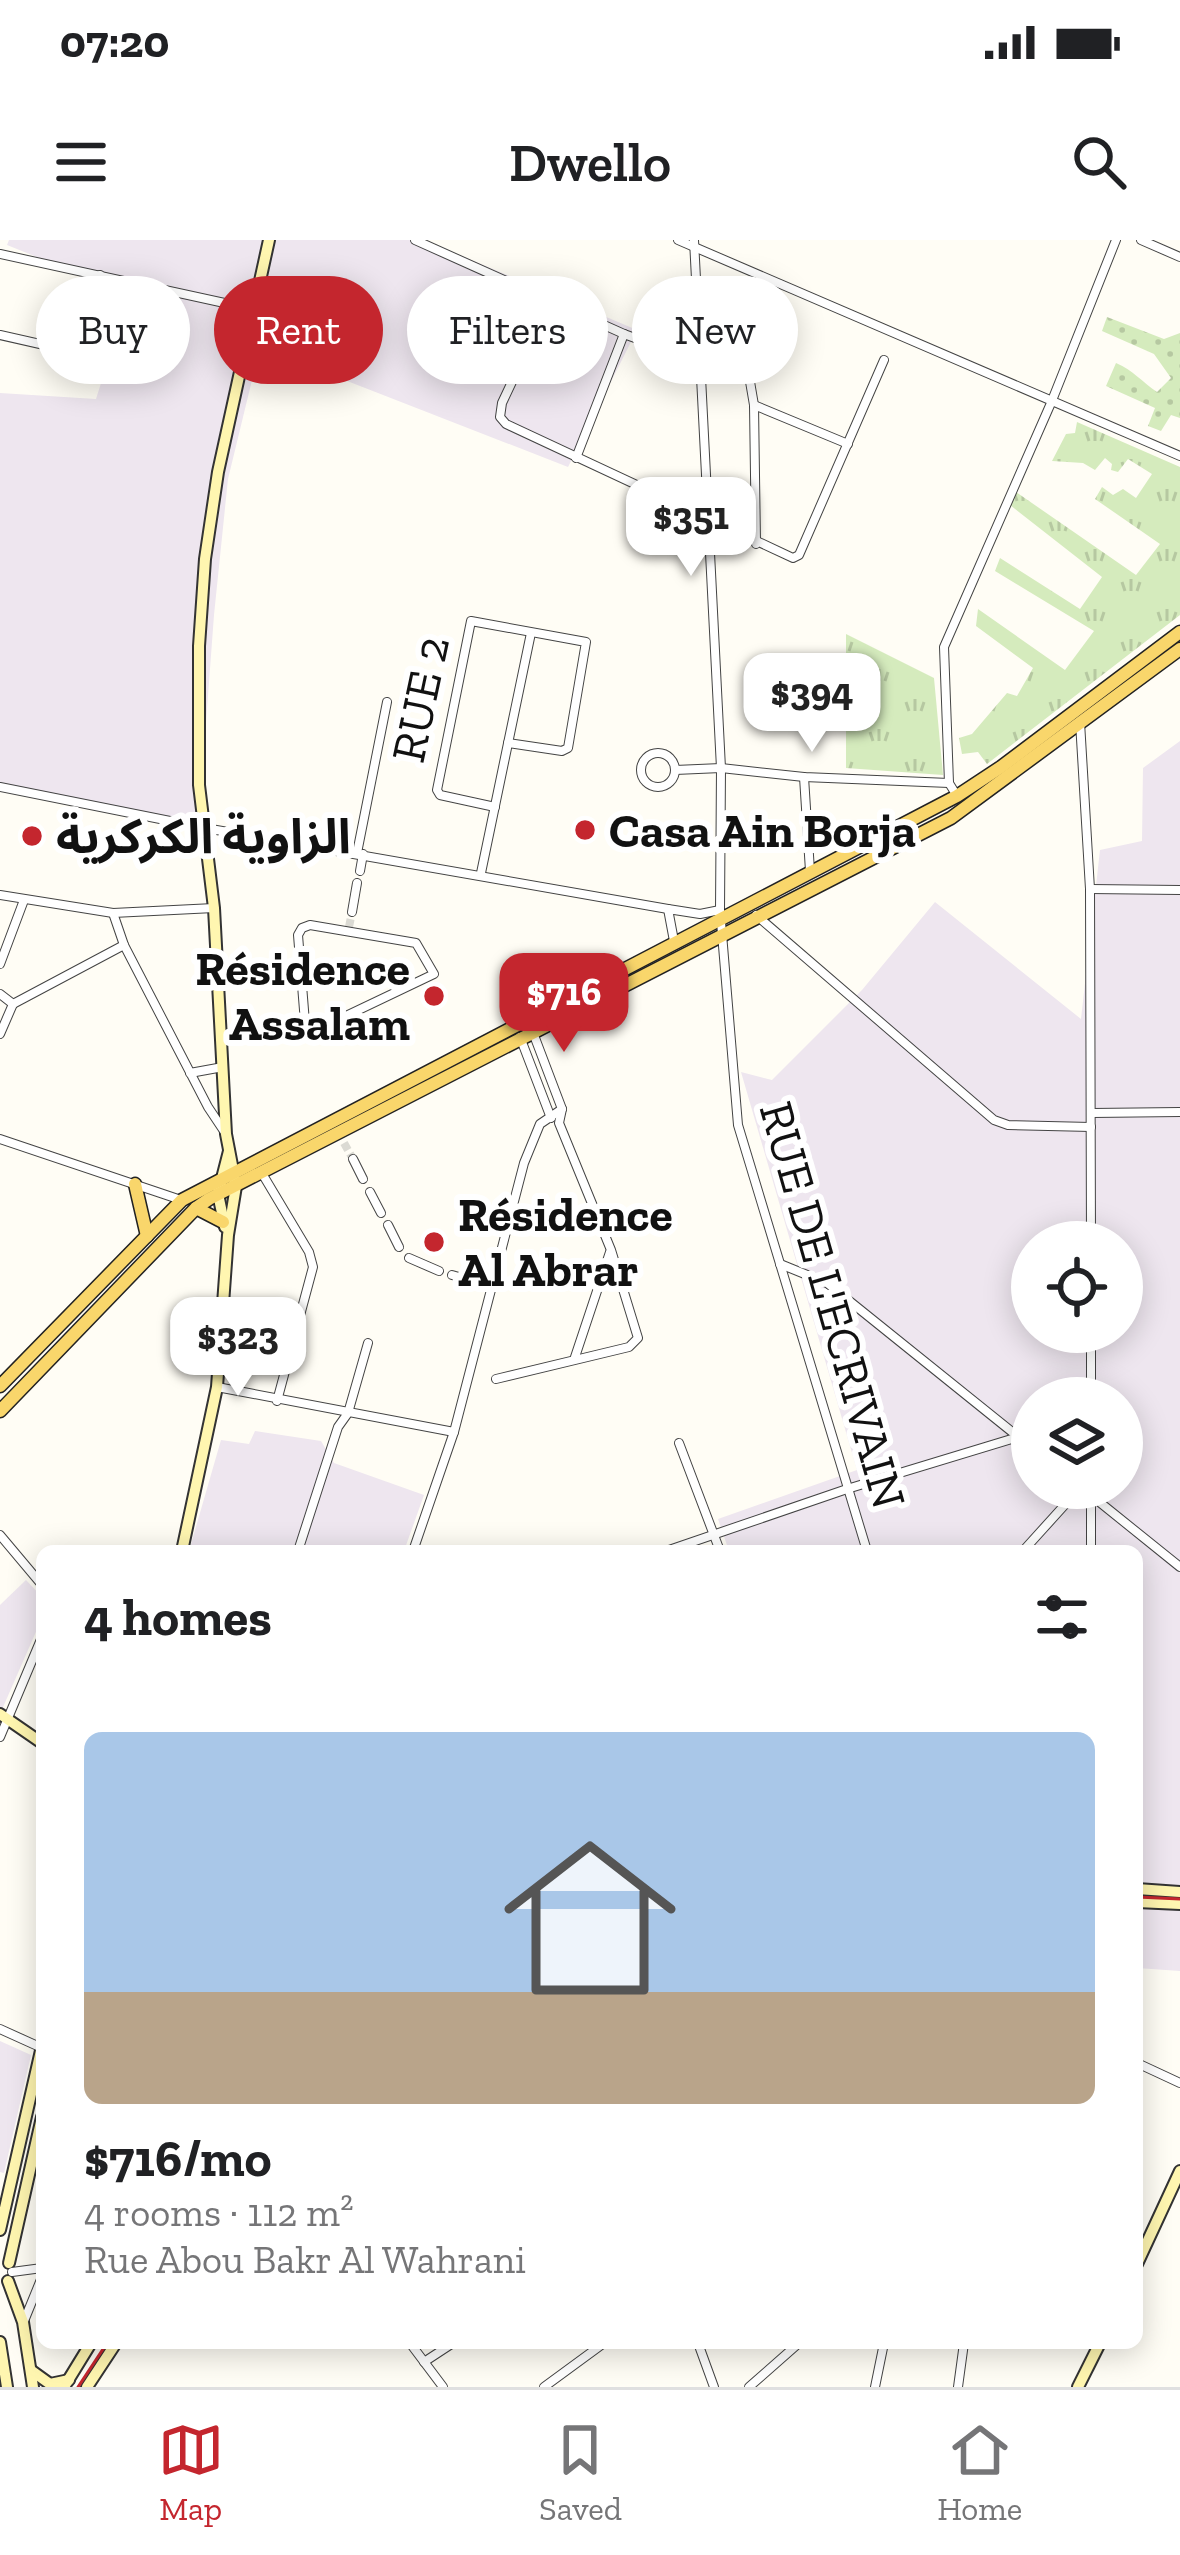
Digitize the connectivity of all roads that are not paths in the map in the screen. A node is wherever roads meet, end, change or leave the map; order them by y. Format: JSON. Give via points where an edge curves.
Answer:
{"nodes":[{"id":1,"x":269,"y":240,"type":"edge"},
{"id":2,"x":415,"y":240,"type":"edge"},
{"id":3,"x":678,"y":240,"type":"edge"},
{"id":4,"x":1116,"y":240,"type":"edge"},
{"id":5,"x":1141,"y":240,"type":"edge"},
{"id":6,"x":695,"y":244,"type":"edge"},
{"id":7,"x":0,"y":254,"type":"edge"},
{"id":8,"x":1180,"y":257,"type":"edge"},
{"id":9,"x":100,"y":275,"type":"junction"},
{"id":10,"x":260,"y":276,"type":"edge"},
{"id":11,"x":495,"y":276,"type":"edge"},
{"id":12,"x":696,"y":276,"type":"edge"},
{"id":13,"x":214,"y":300,"type":"edge"},
{"id":14,"x":608,"y":327,"type":"edge"},
{"id":15,"x":0,"y":334,"type":"edge"},
{"id":16,"x":624,"y":334,"type":"junction"},
{"id":17,"x":632,"y":337,"type":"edge"},
{"id":18,"x":884,"y":360,"type":"dead end"},
{"id":19,"x":238,"y":384,"type":"edge"},
{"id":20,"x":511,"y":384,"type":"edge"},
{"id":21,"x":701,"y":384,"type":"edge"},
{"id":22,"x":750,"y":384,"type":"edge"},
{"id":23,"x":1051,"y":403,"type":"junction"},
{"id":24,"x":754,"y":405,"type":"junction"},
{"id":25,"x":848,"y":444,"type":"junction"},
{"id":26,"x":1180,"y":456,"type":"edge"},
{"id":27,"x":576,"y":458,"type":"junction"},
{"id":28,"x":710,"y":520,"type":"junction"},
{"id":29,"x":756,"y":544,"type":"junction"},
{"id":30,"x":1180,"y":632,"type":"edge"},
{"id":31,"x":531,"y":633,"type":"junction"},
{"id":32,"x":1180,"y":650,"type":"edge"},
{"id":33,"x":386,"y":702,"type":"dead end"},
{"id":34,"x":1078,"y":717,"type":"junction"},
{"id":35,"x":508,"y":743,"type":"junction"},
{"id":36,"x":721,"y":768,"type":"junction"},
{"id":37,"x":675,"y":770,"type":"junction"},
{"id":38,"x":804,"y":776,"type":"junction"},
{"id":39,"x":949,"y":783,"type":"junction"},
{"id":40,"x":0,"y":787,"type":"edge"},
{"id":41,"x":956,"y":796,"type":"junction"},
{"id":42,"x":495,"y":807,"type":"junction"},
{"id":43,"x":205,"y":828,"type":"junction"},
{"id":44,"x":360,"y":853,"type":"junction"},
{"id":45,"x":360,"y":871,"type":"dead end"},
{"id":46,"x":810,"y":871,"type":"junction"},
{"id":47,"x":482,"y":873,"type":"junction"},
{"id":48,"x":357,"y":883,"type":"dead end"},
{"id":49,"x":1090,"y":889,"type":"junction"},
{"id":50,"x":1180,"y":890,"type":"edge"},
{"id":51,"x":0,"y":896,"type":"edge"},
{"id":52,"x":24,"y":900,"type":"junction"},
{"id":53,"x":744,"y":906,"type":"junction"},
{"id":54,"x":214,"y":908,"type":"junction"},
{"id":55,"x":668,"y":909,"type":"junction"},
{"id":56,"x":352,"y":911,"type":"tunnel mouth"},
{"id":57,"x":113,"y":914,"type":"junction"},
{"id":58,"x":721,"y":914,"type":"junction"},
{"id":59,"x":757,"y":916,"type":"junction"},
{"id":60,"x":348,"y":929,"type":"joint"},
{"id":61,"x":722,"y":936,"type":"junction"},
{"id":62,"x":674,"y":941,"type":"junction"},
{"id":63,"x":124,"y":945,"type":"junction"},
{"id":64,"x":0,"y":964,"type":"edge"},
{"id":65,"x":0,"y":994,"type":"edge"},
{"id":66,"x":13,"y":1004,"type":"junction"},
{"id":67,"x":520,"y":1022,"type":"junction"},
{"id":68,"x":0,"y":1034,"type":"edge"},
{"id":69,"x":527,"y":1036,"type":"junction"},
{"id":70,"x":223,"y":1067,"type":"junction"},
{"id":71,"x":190,"y":1073,"type":"junction"},
{"id":72,"x":562,"y":1109,"type":"junction"},
{"id":73,"x":1180,"y":1112,"type":"edge"},
{"id":74,"x":1091,"y":1113,"type":"junction"},
{"id":75,"x":549,"y":1116,"type":"junction"},
{"id":76,"x":559,"y":1123,"type":"junction"},
{"id":77,"x":1091,"y":1127,"type":"junction"},
{"id":78,"x":226,"y":1134,"type":"junction"},
{"id":79,"x":0,"y":1139,"type":"edge"},
{"id":80,"x":230,"y":1148,"type":"junction"},
{"id":81,"x":353,"y":1159,"type":"tunnel mouth"},
{"id":82,"x":263,"y":1175,"type":"junction"},
{"id":83,"x":220,"y":1179,"type":"junction"},
{"id":84,"x":236,"y":1179,"type":"junction"},
{"id":85,"x":363,"y":1179,"type":"dead end"},
{"id":86,"x":135,"y":1184,"type":"junction"},
{"id":87,"x":370,"y":1192,"type":"dead end"},
{"id":88,"x":218,"y":1194,"type":"junction"},
{"id":89,"x":182,"y":1200,"type":"junction"},
{"id":90,"x":196,"y":1208,"type":"junction"},
{"id":91,"x":381,"y":1213,"type":"dead end"},
{"id":92,"x":1091,"y":1221,"type":"edge"},
{"id":93,"x":388,"y":1225,"type":"dead end"},
{"id":94,"x":225,"y":1229,"type":"junction"},
{"id":95,"x":147,"y":1236,"type":"junction"},
{"id":96,"x":399,"y":1247,"type":"dead end"},
{"id":97,"x":610,"y":1250,"type":"junction"},
{"id":98,"x":409,"y":1258,"type":"dead end"},
{"id":99,"x":780,"y":1264,"type":"junction"},
{"id":100,"x":439,"y":1271,"type":"dead end"},
{"id":101,"x":452,"y":1275,"type":"dead end"},
{"id":102,"x":473,"y":1281,"type":"dead end"},
{"id":103,"x":368,"y":1343,"type":"dead end"},
{"id":104,"x":575,"y":1357,"type":"junction"},
{"id":105,"x":496,"y":1378,"type":"dead end"},
{"id":106,"x":0,"y":1386,"type":"edge"},
{"id":107,"x":217,"y":1387,"type":"junction"},
{"id":108,"x":277,"y":1401,"type":"junction"},
{"id":109,"x":0,"y":1411,"type":"edge"},
{"id":110,"x":348,"y":1413,"type":"junction"},
{"id":111,"x":1011,"y":1431,"type":"edge"},
{"id":112,"x":454,"y":1432,"type":"junction"},
{"id":113,"x":1011,"y":1439,"type":"edge"},
{"id":114,"x":679,"y":1444,"type":"dead end"},
{"id":115,"x":847,"y":1489,"type":"junction"},
{"id":116,"x":1062,"y":1509,"type":"edge"},
{"id":117,"x":1091,"y":1509,"type":"edge"},
{"id":118,"x":1111,"y":1509,"type":"edge"},
{"id":119,"x":715,"y":1534,"type":"junction"},
{"id":120,"x":0,"y":1535,"type":"edge"},
{"id":121,"x":183,"y":1545,"type":"edge"},
{"id":122,"x":300,"y":1545,"type":"edge"},
{"id":123,"x":415,"y":1545,"type":"edge"},
{"id":124,"x":683,"y":1545,"type":"edge"},
{"id":125,"x":718,"y":1545,"type":"edge"},
{"id":126,"x":865,"y":1545,"type":"edge"},
{"id":127,"x":1029,"y":1545,"type":"edge"},
{"id":128,"x":1091,"y":1545,"type":"edge"},
{"id":129,"x":1180,"y":1567,"type":"edge"},
{"id":130,"x":36,"y":1578,"type":"edge"},
{"id":131,"x":36,"y":1648,"type":"edge"},
{"id":132,"x":3,"y":1717,"type":"edge"},
{"id":133,"x":0,"y":1737,"type":"edge"},
{"id":134,"x":36,"y":1739,"type":"edge"},
{"id":135,"x":1143,"y":1889,"type":"edge"},
{"id":136,"x":1180,"y":1892,"type":"edge"},
{"id":137,"x":1143,"y":1902,"type":"edge"},
{"id":138,"x":1180,"y":1904,"type":"edge"},
{"id":139,"x":0,"y":2029,"type":"edge"},
{"id":140,"x":36,"y":2044,"type":"edge"},
{"id":141,"x":1143,"y":2065,"type":"edge"},
{"id":142,"x":36,"y":2071,"type":"edge"},
{"id":143,"x":1180,"y":2083,"type":"edge"},
{"id":144,"x":36,"y":2143,"type":"edge"},
{"id":145,"x":1180,"y":2170,"type":"edge"},
{"id":146,"x":4,"y":2199,"type":"edge"},
{"id":147,"x":0,"y":2230,"type":"edge"},
{"id":148,"x":1143,"y":2251,"type":"edge"},
{"id":149,"x":6,"y":2271,"type":"edge"},
{"id":150,"x":36,"y":2273,"type":"edge"},
{"id":151,"x":36,"y":2288,"type":"edge"},
{"id":152,"x":23,"y":2322,"type":"junction"},
{"id":153,"x":0,"y":2342,"type":"edge"},
{"id":154,"x":87,"y":2349,"type":"edge"},
{"id":155,"x":112,"y":2349,"type":"edge"},
{"id":156,"x":414,"y":2349,"type":"edge"},
{"id":157,"x":444,"y":2349,"type":"edge"},
{"id":158,"x":596,"y":2349,"type":"edge"},
{"id":159,"x":700,"y":2349,"type":"edge"},
{"id":160,"x":783,"y":2349,"type":"edge"},
{"id":161,"x":791,"y":2349,"type":"edge"},
{"id":162,"x":883,"y":2349,"type":"edge"},
{"id":163,"x":963,"y":2349,"type":"edge"},
{"id":164,"x":1097,"y":2349,"type":"edge"},
{"id":165,"x":785,"y":2354,"type":"junction"},
{"id":166,"x":424,"y":2362,"type":"junction"},
{"id":167,"x":32,"y":2371,"type":"junction"},
{"id":168,"x":67,"y":2384,"type":"edge"},
{"id":169,"x":7,"y":2387,"type":"edge"},
{"id":170,"x":33,"y":2387,"type":"edge"},
{"id":171,"x":87,"y":2387,"type":"edge"},
{"id":172,"x":443,"y":2387,"type":"edge"},
{"id":173,"x":544,"y":2387,"type":"edge"},
{"id":174,"x":714,"y":2387,"type":"edge"},
{"id":175,"x":749,"y":2387,"type":"edge"},
{"id":176,"x":875,"y":2387,"type":"edge"},
{"id":177,"x":958,"y":2387,"type":"edge"},
{"id":178,"x":1078,"y":2387,"type":"edge"}],
"edges":[{"from":1,"to":10,"type":"street"},
{"from":2,"to":11,"type":"street"},
{"from":3,"to":6,"type":"street"},
{"from":4,"to":23,"type":"street"},
{"from":5,"to":8,"type":"street"},
{"from":6,"to":12,"type":"street","name":"RUE DE L'ECRIVAIN"},
{"from":6,"to":23,"type":"street"},
{"from":7,"to":9,"type":"street"},
{"from":9,"to":13,"type":"street"},
{"from":9,"to":15,"type":"street","via":[[87,338],[77,348]]},
{"from":14,"to":16,"type":"street"},
{"from":16,"to":17,"type":"street"},
{"from":16,"to":27,"type":"street"},
{"from":18,"to":25,"type":"street"},
{"from":19,"to":43,"type":"street","via":[[205,559],[197,755]]},
{"from":20,"to":27,"type":"street","via":[[500,417],[506,424]]},
{"from":21,"to":28,"type":"street","name":"RUE DE L'ECRIVAIN"},
{"from":22,"to":24,"type":"street"},
{"from":23,"to":26,"type":"street"},
{"from":23,"to":39,"type":"street","via":[[944,646]]},
{"from":24,"to":25,"type":"street"},
{"from":24,"to":29,"type":"street"},
{"from":25,"to":29,"type":"street","via":[[797,557]]},
{"from":27,"to":28,"type":"street"},
{"from":28,"to":29,"type":"street"},
{"from":28,"to":36,"type":"street","name":"RUE DE L'ECRIVAIN"},
{"from":30,"to":34,"type":"main road"},
{"from":31,"to":35,"type":"street"},
{"from":31,"to":35,"type":"street","via":[[588,643],[568,748]]},
{"from":31,"to":42,"type":"street","name":"RUE 2","via":[[473,621],[466,644],[437,790]]},
{"from":32,"to":34,"type":"main road"},
{"from":33,"to":44,"type":"street"},
{"from":34,"to":41,"type":"main road"},
{"from":34,"to":49,"type":"street"},
{"from":34,"to":59,"type":"main road","via":[[951,818]]},
{"from":35,"to":42,"type":"street"},
{"from":36,"to":37,"type":"street"},
{"from":36,"to":38,"type":"street"},
{"from":36,"to":58,"type":"street","name":"RUE DE L'ECRIVAIN"},
{"from":37,"to":37,"type":"street","via":[[666,754],[654,753],[641,772],[659,787]]},
{"from":38,"to":39,"type":"street"},
{"from":38,"to":46,"type":"street"},
{"from":39,"to":41,"type":"street"},
{"from":40,"to":43,"type":"street"},
{"from":41,"to":46,"type":"main road"},
{"from":42,"to":47,"type":"street"},
{"from":43,"to":44,"type":"street"},
{"from":43,"to":54,"type":"street"},
{"from":44,"to":45,"type":"street"},
{"from":44,"to":47,"type":"street"},
{"from":46,"to":53,"type":"main road"},
{"from":47,"to":55,"type":"street"},
{"from":48,"to":56,"type":"street"},
{"from":49,"to":50,"type":"street"},
{"from":49,"to":74,"type":"street"},
{"from":51,"to":52,"type":"street"},
{"from":52,"to":57,"type":"street"},
{"from":52,"to":64,"type":"street"},
{"from":53,"to":58,"type":"main road"},
{"from":53,"to":59,"type":"street"},
{"from":54,"to":57,"type":"street"},
{"from":54,"to":70,"type":"street"},
{"from":55,"to":58,"type":"street"},
{"from":55,"to":62,"type":"street"},
{"from":57,"to":63,"type":"street"},
{"from":58,"to":61,"type":"street","name":"RUE DE L'ECRIVAIN"},
{"from":58,"to":62,"type":"main road"},
{"from":59,"to":61,"type":"main road"},
{"from":59,"to":77,"type":"street","via":[[994,1120]]},
{"from":60,"to":60,"type":"street","via":[[416,943],[434,974],[305,1036],[299,931]]},
{"from":61,"to":69,"type":"main road"},
{"from":61,"to":99,"type":"street","name":"RUE DE L'ECRIVAIN","via":[[735,1112]]},
{"from":62,"to":67,"type":"main road"},
{"from":63,"to":66,"type":"street"},
{"from":63,"to":71,"type":"street"},
{"from":65,"to":66,"type":"street"},
{"from":66,"to":68,"type":"street"},
{"from":67,"to":69,"type":"street"},
{"from":67,"to":84,"type":"main road"},
{"from":69,"to":72,"type":"street"},
{"from":69,"to":75,"type":"street"},
{"from":69,"to":82,"type":"main road"},
{"from":70,"to":71,"type":"street"},
{"from":70,"to":78,"type":"street"},
{"from":71,"to":78,"type":"street"},
{"from":72,"to":75,"type":"street"},
{"from":72,"to":76,"type":"street"},
{"from":73,"to":74,"type":"street"},
{"from":74,"to":77,"type":"street"},
{"from":75,"to":76,"type":"street"},
{"from":75,"to":112,"type":"street","via":[[524,1162]]},
{"from":76,"to":97,"type":"street"},
{"from":77,"to":92,"type":"street"},
{"from":78,"to":80,"type":"street"},
{"from":79,"to":86,"type":"street"},
{"from":80,"to":83,"type":"street"},
{"from":80,"to":84,"type":"street"},
{"from":81,"to":85,"type":"street"},
{"from":82,"to":84,"type":"main road"},
{"from":82,"to":108,"type":"street","via":[[313,1267]]},
{"from":83,"to":84,"type":"main road"},
{"from":83,"to":88,"type":"street"},
{"from":83,"to":89,"type":"main road"},
{"from":84,"to":88,"type":"main road"},
{"from":84,"to":94,"type":"street"},
{"from":86,"to":89,"type":"street"},
{"from":86,"to":95,"type":"main road"},
{"from":87,"to":91,"type":"street"},
{"from":88,"to":90,"type":"main road"},
{"from":88,"to":94,"type":"street"},
{"from":89,"to":90,"type":"street"},
{"from":89,"to":95,"type":"main road"},
{"from":90,"to":94,"type":"main road"},
{"from":90,"to":109,"type":"main road"},
{"from":93,"to":96,"type":"street"},
{"from":94,"to":107,"type":"street"},
{"from":95,"to":106,"type":"main road"},
{"from":97,"to":104,"type":"street"},
{"from":97,"to":104,"type":"street","via":[[638,1338],[629,1347]]},
{"from":98,"to":100,"type":"street"},
{"from":99,"to":111,"type":"street","via":[[827,1283]]},
{"from":99,"to":115,"type":"street","name":"RUE DE L'ECRIVAIN"},
{"from":101,"to":102,"type":"street"},
{"from":103,"to":110,"type":"street"},
{"from":104,"to":105,"type":"street"},
{"from":107,"to":108,"type":"street"},
{"from":107,"to":121,"type":"street"},
{"from":108,"to":110,"type":"street"},
{"from":110,"to":112,"type":"street"},
{"from":110,"to":122,"type":"street"},
{"from":112,"to":123,"type":"street"},
{"from":113,"to":115,"type":"street"},
{"from":114,"to":119,"type":"street"},
{"from":115,"to":119,"type":"street"},
{"from":115,"to":126,"type":"street","name":"RUE DE L'ECRIVAIN"},
{"from":116,"to":127,"type":"street"},
{"from":117,"to":128,"type":"street"},
{"from":118,"to":129,"type":"street"},
{"from":119,"to":124,"type":"street"},
{"from":119,"to":125,"type":"street"},
{"from":120,"to":130,"type":"street"},
{"from":131,"to":132,"type":"street"},
{"from":132,"to":133,"type":"street"},
{"from":132,"to":134,"type":"street"},
{"from":135,"to":136,"type":"street"},
{"from":137,"to":138,"type":"street"},
{"from":139,"to":140,"type":"street"},
{"from":141,"to":143,"type":"street"},
{"from":142,"to":146,"type":"street"},
{"from":144,"to":149,"type":"street"},
{"from":145,"to":148,"type":"street"},
{"from":146,"to":147,"type":"street"},
{"from":149,"to":150,"type":"street"},
{"from":149,"to":152,"type":"street"},
{"from":151,"to":152,"type":"street"},
{"from":152,"to":167,"type":"street"},
{"from":153,"to":169,"type":"street"},
{"from":154,"to":168,"type":"street"},
{"from":155,"to":171,"type":"street"},
{"from":156,"to":166,"type":"street"},
{"from":157,"to":166,"type":"street"},
{"from":158,"to":173,"type":"street"},
{"from":159,"to":174,"type":"street"},
{"from":160,"to":165,"type":"street"},
{"from":161,"to":165,"type":"street"},
{"from":162,"to":176,"type":"street"},
{"from":163,"to":177,"type":"street"},
{"from":164,"to":178,"type":"street"},
{"from":165,"to":175,"type":"street"},
{"from":166,"to":172,"type":"street"},
{"from":167,"to":168,"type":"street"},
{"from":167,"to":170,"type":"street"}]}
